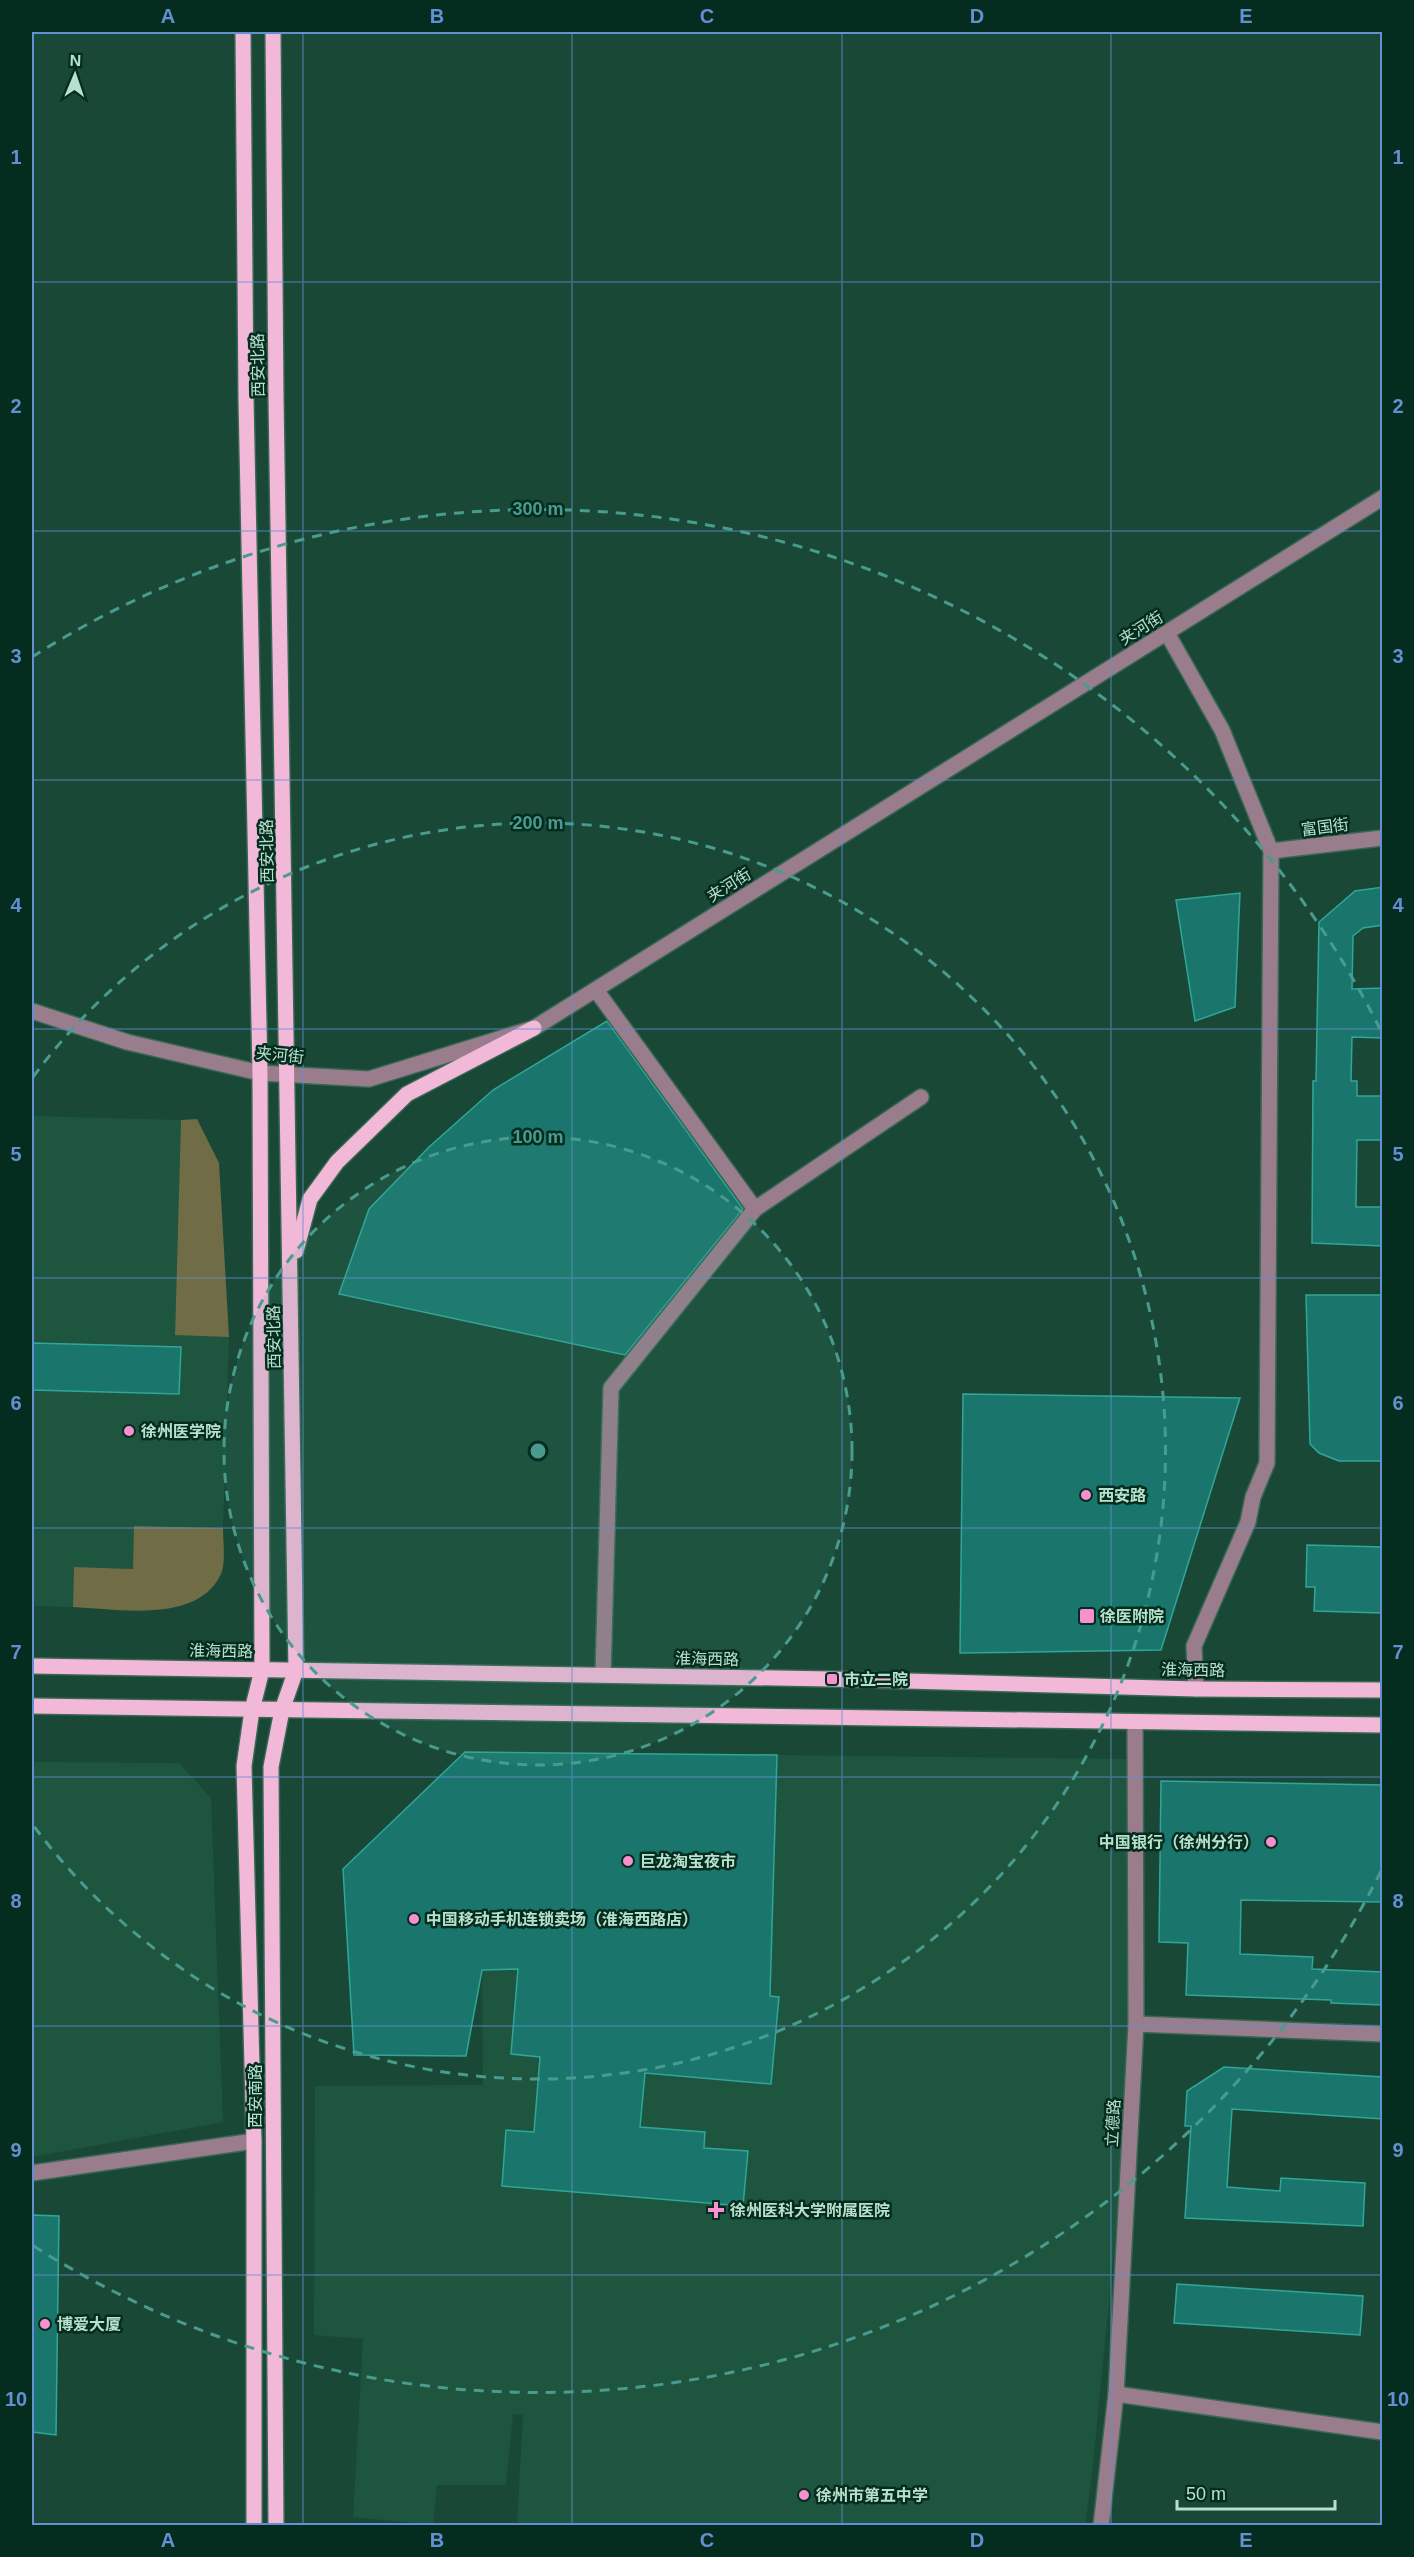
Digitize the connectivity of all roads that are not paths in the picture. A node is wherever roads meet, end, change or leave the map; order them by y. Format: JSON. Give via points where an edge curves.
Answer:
{"nodes":[{"id":1,"x":243,"y":32,"type":"edge"},
{"id":2,"x":273,"y":32,"type":"edge"},
{"id":3,"x":1383,"y":498,"type":"edge"},
{"id":4,"x":1167,"y":633,"type":"junction"},
{"id":5,"x":1383,"y":838,"type":"edge"},
{"id":6,"x":1271,"y":851,"type":"junction"},
{"id":7,"x":596,"y":990,"type":"junction"},
{"id":8,"x":32,"y":1011,"type":"edge"},
{"id":9,"x":534,"y":1028,"type":"junction"},
{"id":10,"x":260,"y":1073,"type":"junction"},
{"id":11,"x":288,"y":1075,"type":"junction"},
{"id":12,"x":921,"y":1097,"type":"dead end"},
{"id":13,"x":755,"y":1209,"type":"junction"},
{"id":14,"x":291,"y":1268,"type":"junction"},
{"id":15,"x":32,"y":1666,"type":"edge"},
{"id":16,"x":262,"y":1670,"type":"junction"},
{"id":17,"x":296,"y":1670,"type":"junction"},
{"id":18,"x":603,"y":1675,"type":"junction"},
{"id":19,"x":1196,"y":1689,"type":"junction"},
{"id":20,"x":1383,"y":1690,"type":"edge"},
{"id":21,"x":32,"y":1706,"type":"edge"},
{"id":22,"x":252,"y":1710,"type":"junction"},
{"id":23,"x":282,"y":1710,"type":"junction"},
{"id":24,"x":1135,"y":1722,"type":"junction"},
{"id":25,"x":1383,"y":1725,"type":"edge"},
{"id":26,"x":1136,"y":2025,"type":"junction"},
{"id":27,"x":1383,"y":2034,"type":"edge"},
{"id":28,"x":254,"y":2141,"type":"junction"},
{"id":29,"x":32,"y":2173,"type":"edge"},
{"id":30,"x":1116,"y":2394,"type":"junction"},
{"id":31,"x":1383,"y":2432,"type":"edge"},
{"id":32,"x":254,"y":2526,"type":"edge"},
{"id":33,"x":276,"y":2526,"type":"edge"},
{"id":34,"x":1101,"y":2526,"type":"edge"}],
"edges":[{"from":1,"to":10,"type":"main road","name":"西安北路"},
{"from":2,"to":11,"type":"main road","name":"西安北路"},
{"from":3,"to":4,"type":"street","name":"夹河街"},
{"from":4,"to":6,"type":"street","via":[[1222,730]]},
{"from":4,"to":7,"type":"street","name":"夹河街"},
{"from":5,"to":6,"type":"street","name":"富国街"},
{"from":6,"to":19,"type":"street","via":[[1267,1463],[1248,1522],[1194,1646]]},
{"from":7,"to":9,"type":"street","name":"夹河街"},
{"from":7,"to":13,"type":"street"},
{"from":8,"to":10,"type":"street","name":"夹河街","via":[[127,1042]]},
{"from":9,"to":11,"type":"street","name":"夹河街","via":[[369,1079]]},
{"from":9,"to":14,"type":"main road","via":[[407,1094],[337,1162],[310,1199]]},
{"from":10,"to":11,"type":"street","name":"夹河街"},
{"from":10,"to":16,"type":"main road","name":"西安北路"},
{"from":11,"to":14,"type":"main road","name":"西安北路"},
{"from":12,"to":13,"type":"street"},
{"from":13,"to":18,"type":"street","via":[[611,1388]]},
{"from":14,"to":17,"type":"main road","name":"西安北路"},
{"from":15,"to":16,"type":"main road","name":"淮海西路"},
{"from":16,"to":17,"type":"main road","name":"淮海西路"},
{"from":16,"to":22,"type":"main road","name":"西安南路"},
{"from":17,"to":18,"type":"main road","name":"淮海西路"},
{"from":17,"to":23,"type":"main road","name":"西安南路"},
{"from":18,"to":19,"type":"main road","name":"淮海西路"},
{"from":19,"to":20,"type":"main road","name":"淮海西路"},
{"from":21,"to":22,"type":"main road"},
{"from":22,"to":23,"type":"main road"},
{"from":22,"to":28,"type":"main road","name":"西安南路","via":[[244,1766]]},
{"from":23,"to":24,"type":"main road"},
{"from":23,"to":33,"type":"main road","name":"西安南路","via":[[271,1767]]},
{"from":24,"to":25,"type":"main road"},
{"from":24,"to":26,"type":"street","name":"立德路"},
{"from":26,"to":27,"type":"street"},
{"from":26,"to":30,"type":"street","name":"立德路"},
{"from":28,"to":29,"type":"street"},
{"from":28,"to":32,"type":"main road","name":"西安南路"},
{"from":30,"to":31,"type":"street"},
{"from":30,"to":34,"type":"street","name":"立德路"}]}
